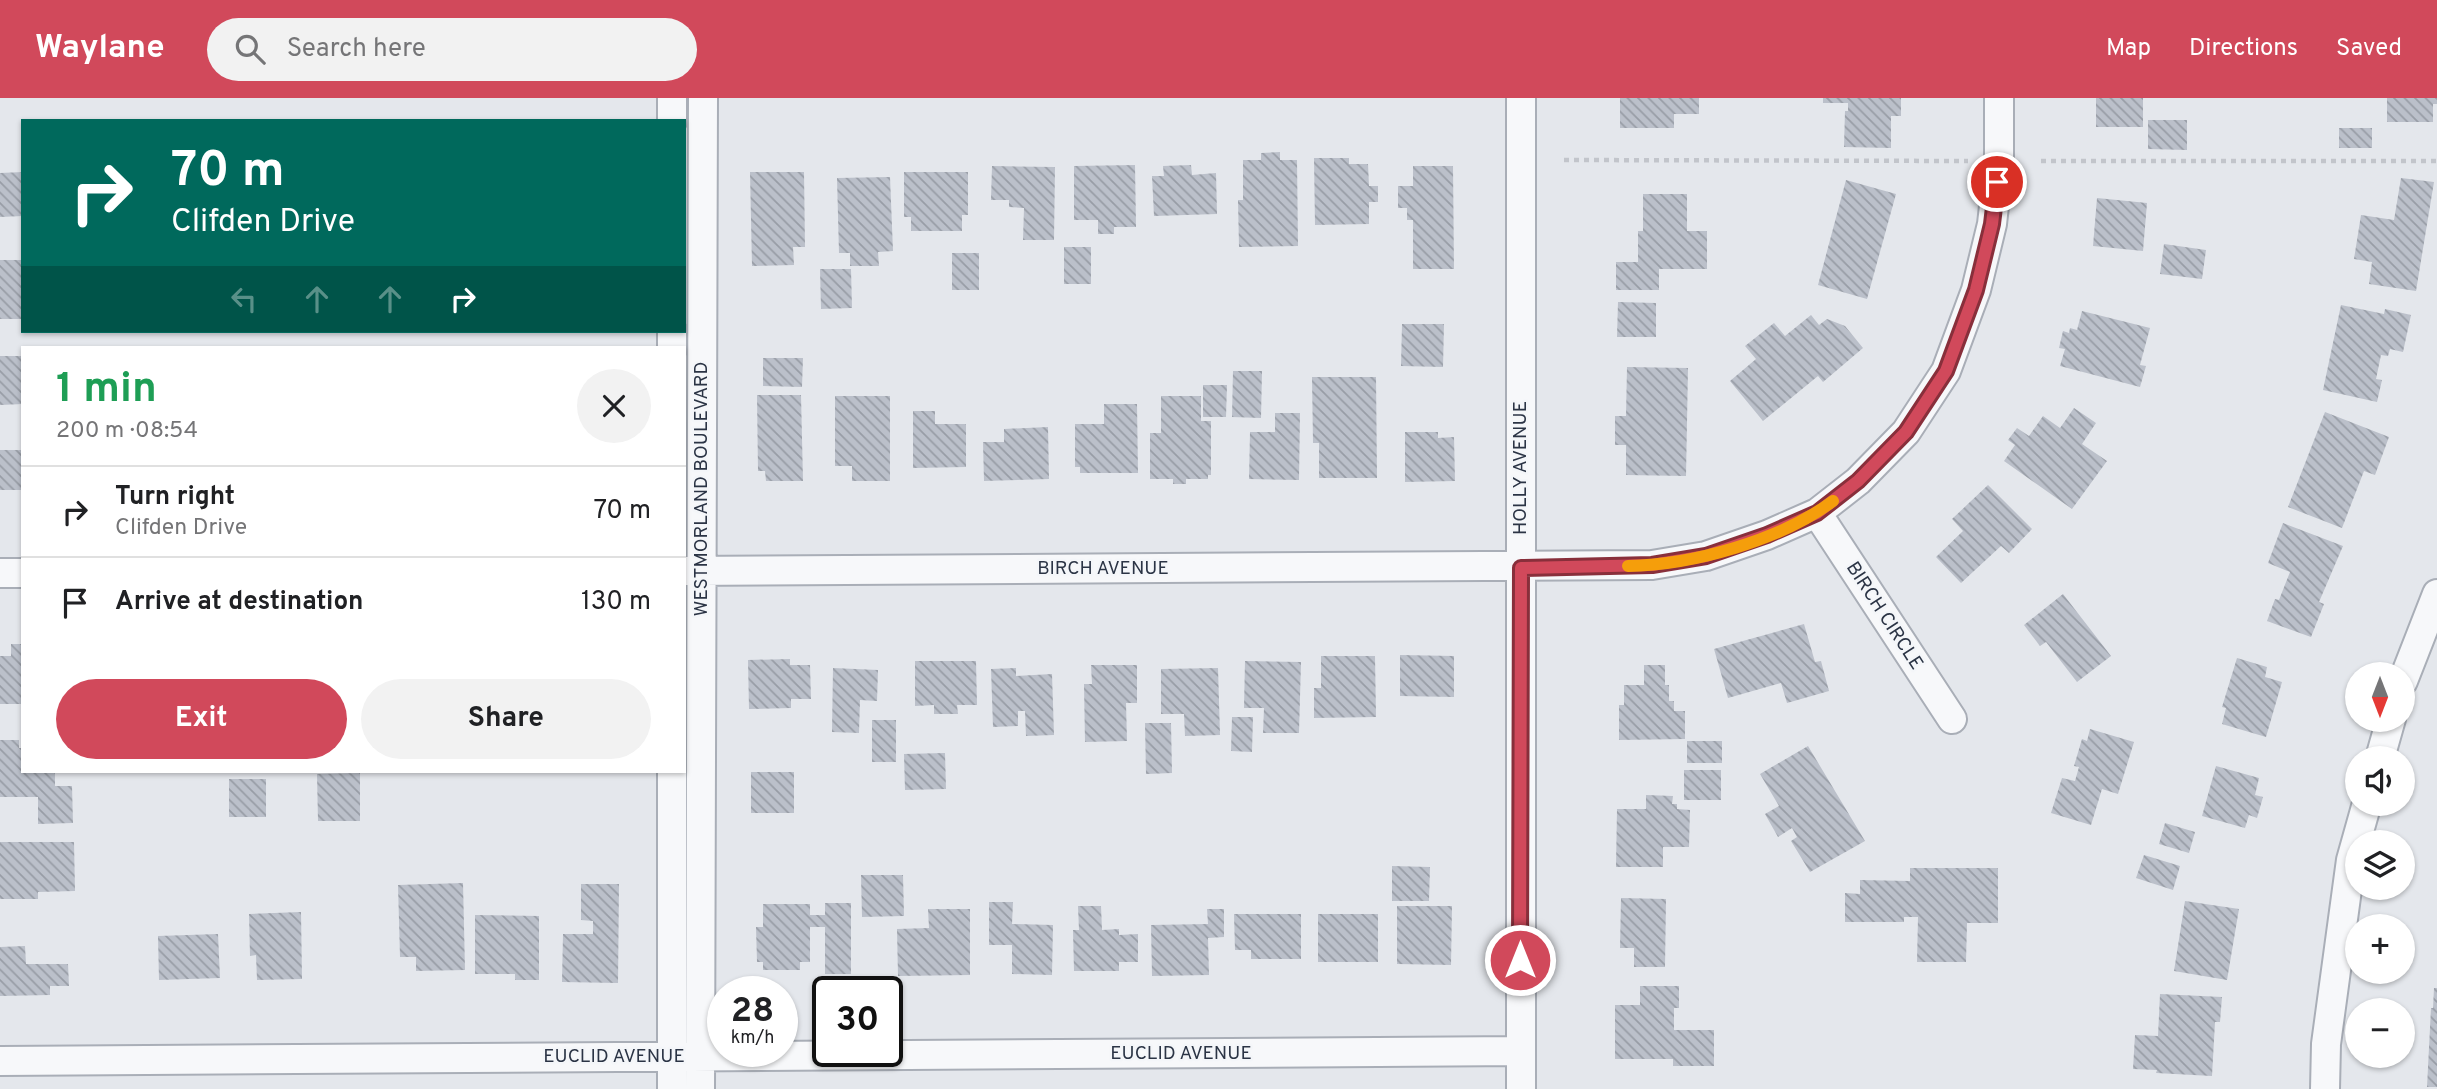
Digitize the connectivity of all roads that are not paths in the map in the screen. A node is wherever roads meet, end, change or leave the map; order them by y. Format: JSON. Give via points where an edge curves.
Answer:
{"nodes":[{"id":1,"x":672,"y":98,"type":"edge"},
{"id":2,"x":703,"y":98,"type":"edge"},
{"id":3,"x":1521,"y":98,"type":"edge"},
{"id":4,"x":1999,"y":98,"type":"edge"},
{"id":5,"x":672,"y":119,"type":"edge"},
{"id":6,"x":1817,"y":513,"type":"junction"},
{"id":7,"x":1521,"y":568,"type":"junction"},
{"id":8,"x":693,"y":571,"type":"edge"},
{"id":9,"x":0,"y":573,"type":"edge"},
{"id":10,"x":21,"y":573,"type":"edge"},
{"id":11,"x":2437,"y":594,"type":"edge"},
{"id":12,"x":2410,"y":662,"type":"edge"},
{"id":13,"x":1952,"y":719,"type":"dead end"},
{"id":14,"x":672,"y":773,"type":"edge"},
{"id":15,"x":2363,"y":816,"type":"edge"},
{"id":16,"x":1521,"y":1051,"type":"junction"},
{"id":17,"x":672,"y":1057,"type":"junction"},
{"id":18,"x":701,"y":1057,"type":"junction"},
{"id":19,"x":0,"y":1061,"type":"edge"},
{"id":20,"x":672,"y":1089,"type":"edge"},
{"id":21,"x":701,"y":1089,"type":"edge"},
{"id":22,"x":1521,"y":1089,"type":"edge"},
{"id":23,"x":2325,"y":1089,"type":"edge"}],
"edges":[{"from":1,"to":5,"type":"street"},
{"from":2,"to":8,"type":"street","name":"WESTMORLAND BOULEVARD"},
{"from":3,"to":7,"type":"street","name":"HOLLY AVENUE"},
{"from":4,"to":6,"type":"street","name":"BIRCH AVENUE","via":[[1992,224],[1976,290],[1946,371],[1906,432],[1858,481]]},
{"from":6,"to":7,"type":"street","name":"BIRCH AVENUE","via":[[1706,556],[1652,565]]},
{"from":6,"to":13,"type":"street","name":"BIRCH CIRCLE"},
{"from":7,"to":8,"type":"street","name":"BIRCH AVENUE"},
{"from":7,"to":16,"type":"street","name":"HOLLY AVENUE"},
{"from":8,"to":18,"type":"street","name":"WESTMORLAND BOULEVARD"},
{"from":9,"to":10,"type":"street"},
{"from":11,"to":12,"type":"street"},
{"from":14,"to":17,"type":"street"},
{"from":15,"to":23,"type":"street","via":[[2351,860],[2326,1044]]},
{"from":16,"to":18,"type":"street","name":"EUCLID AVENUE"},
{"from":16,"to":22,"type":"street","name":"HOLLY AVENUE"},
{"from":17,"to":18,"type":"street","name":"EUCLID AVENUE"},
{"from":17,"to":19,"type":"street","name":"EUCLID AVENUE"},
{"from":17,"to":20,"type":"street"},
{"from":18,"to":21,"type":"street","name":"WESTMORLAND BOULEVARD"}]}
